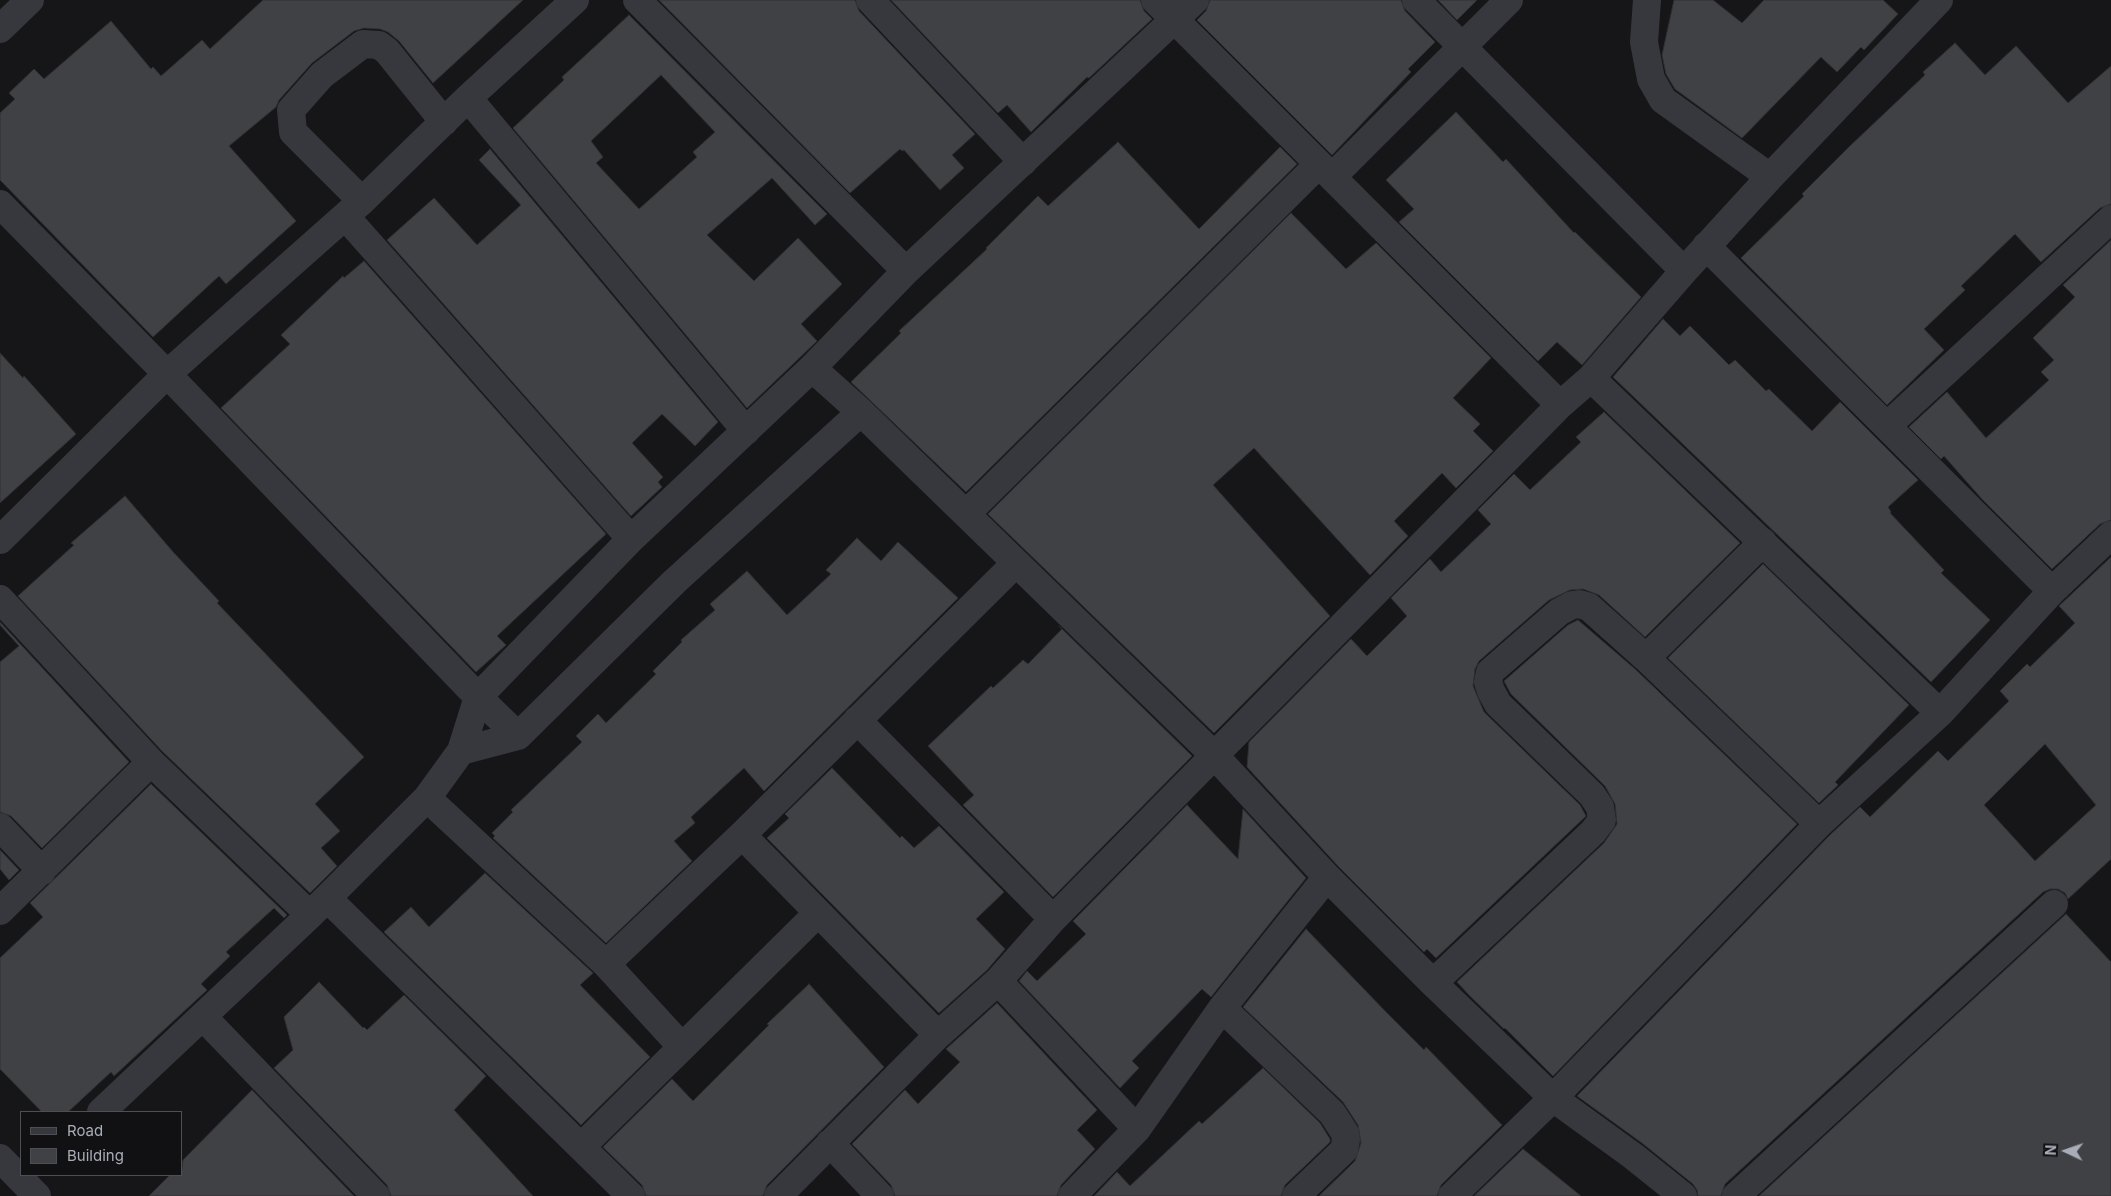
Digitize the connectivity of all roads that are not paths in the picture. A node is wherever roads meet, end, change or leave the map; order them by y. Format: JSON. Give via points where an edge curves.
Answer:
{"nodes":[{"id":1,"x":30,"y":0,"type":"edge"},
{"id":2,"x":575,"y":0,"type":"edge"},
{"id":3,"x":637,"y":0,"type":"edge"},
{"id":4,"x":870,"y":0,"type":"edge"},
{"id":5,"x":1155,"y":0,"type":"edge"},
{"id":6,"x":1195,"y":0,"type":"edge"},
{"id":7,"x":1416,"y":0,"type":"edge"},
{"id":8,"x":1509,"y":0,"type":"edge"},
{"id":9,"x":1647,"y":0,"type":"edge"},
{"id":10,"x":1939,"y":0,"type":"edge"},
{"id":11,"x":1175,"y":20,"type":"junction"},
{"id":12,"x":0,"y":29,"type":"edge"},
{"id":13,"x":1462,"y":47,"type":"junction"},
{"id":14,"x":468,"y":98,"type":"junction"},
{"id":15,"x":444,"y":122,"type":"junction"},
{"id":16,"x":1023,"y":162,"type":"junction"},
{"id":17,"x":1325,"y":171,"type":"junction"},
{"id":18,"x":1770,"y":177,"type":"junction"},
{"id":19,"x":0,"y":204,"type":"edge"},
{"id":20,"x":353,"y":208,"type":"junction"},
{"id":21,"x":2111,"y":219,"type":"edge"},
{"id":22,"x":1706,"y":246,"type":"junction"},
{"id":23,"x":1684,"y":270,"type":"junction"},
{"id":24,"x":906,"y":271,"type":"junction"},
{"id":25,"x":812,"y":368,"type":"junction"},
{"id":26,"x":167,"y":374,"type":"junction"},
{"id":27,"x":1591,"y":378,"type":"junction"},
{"id":28,"x":1560,"y":405,"type":"junction"},
{"id":29,"x":861,"y":412,"type":"junction"},
{"id":30,"x":1887,"y":426,"type":"junction"},
{"id":31,"x":746,"y":431,"type":"junction"},
{"id":32,"x":966,"y":514,"type":"junction"},
{"id":33,"x":2111,"y":535,"type":"edge"},
{"id":34,"x":631,"y":539,"type":"junction"},
{"id":35,"x":0,"y":540,"type":"edge"},
{"id":36,"x":1762,"y":542,"type":"junction"},
{"id":37,"x":1016,"y":563,"type":"junction"},
{"id":38,"x":2052,"y":591,"type":"junction"},
{"id":39,"x":0,"y":600,"type":"edge"},
{"id":40,"x":1646,"y":658,"type":"junction"},
{"id":41,"x":478,"y":697,"type":"junction"},
{"id":42,"x":1940,"y":713,"type":"junction"},
{"id":43,"x":857,"y":720,"type":"junction"},
{"id":44,"x":518,"y":736,"type":"junction"},
{"id":45,"x":461,"y":751,"type":"junction"},
{"id":46,"x":1215,"y":756,"type":"junction"},
{"id":47,"x":150,"y":762,"type":"junction"},
{"id":48,"x":427,"y":798,"type":"junction"},
{"id":49,"x":1819,"y":824,"type":"junction"},
{"id":50,"x":0,"y":827,"type":"edge"},
{"id":51,"x":742,"y":836,"type":"junction"},
{"id":52,"x":42,"y":871,"type":"junction"},
{"id":53,"x":1327,"y":877,"type":"junction"},
{"id":54,"x":2054,"y":904,"type":"dead end"},
{"id":55,"x":318,"y":906,"type":"junction"},
{"id":56,"x":0,"y":911,"type":"edge"},
{"id":57,"x":818,"y":913,"type":"junction"},
{"id":58,"x":1053,"y":919,"type":"junction"},
{"id":59,"x":606,"y":964,"type":"junction"},
{"id":60,"x":998,"y":981,"type":"junction"},
{"id":61,"x":1433,"y":983,"type":"junction"},
{"id":62,"x":1222,"y":1008,"type":"junction"},
{"id":63,"x":204,"y":1018,"type":"junction"},
{"id":64,"x":938,"y":1035,"type":"junction"},
{"id":65,"x":682,"y":1047,"type":"junction"},
{"id":66,"x":1554,"y":1098,"type":"junction"},
{"id":67,"x":102,"y":1111,"type":"edge"},
{"id":68,"x":1137,"y":1129,"type":"junction"},
{"id":69,"x":830,"y":1143,"type":"junction"},
{"id":70,"x":582,"y":1147,"type":"junction"},
{"id":71,"x":0,"y":1158,"type":"edge"},
{"id":72,"x":26,"y":1187,"type":"edge"},
{"id":73,"x":376,"y":1196,"type":"edge"},
{"id":74,"x":631,"y":1196,"type":"edge"},
{"id":75,"x":778,"y":1196,"type":"edge"},
{"id":76,"x":880,"y":1196,"type":"edge"},
{"id":77,"x":1072,"y":1196,"type":"edge"},
{"id":78,"x":1296,"y":1196,"type":"edge"},
{"id":79,"x":1452,"y":1196,"type":"edge"},
{"id":80,"x":1683,"y":1196,"type":"edge"},
{"id":81,"x":1736,"y":1196,"type":"edge"}],
"edges":[{"from":1,"to":12,"type":"street"},
{"from":2,"to":14,"type":"street"},
{"from":3,"to":24,"type":"street"},
{"from":4,"to":16,"type":"street"},
{"from":5,"to":11,"type":"street"},
{"from":6,"to":11,"type":"street"},
{"from":7,"to":13,"type":"street"},
{"from":8,"to":13,"type":"street"},
{"from":9,"to":18,"type":"street","via":[[1644,42],[1651,78],[1663,100]]},
{"from":10,"to":18,"type":"street"},
{"from":11,"to":16,"type":"street"},
{"from":11,"to":17,"type":"street"},
{"from":13,"to":17,"type":"street"},
{"from":13,"to":23,"type":"street"},
{"from":14,"to":15,"type":"street"},
{"from":14,"to":31,"type":"street"},
{"from":15,"to":20,"type":"street"},
{"from":15,"to":20,"type":"street","via":[[380,45],[363,44],[322,75],[291,110],[293,132]]},
{"from":16,"to":24,"type":"street"},
{"from":17,"to":28,"type":"street"},
{"from":17,"to":32,"type":"street"},
{"from":18,"to":22,"type":"street"},
{"from":19,"to":26,"type":"street"},
{"from":20,"to":26,"type":"street"},
{"from":20,"to":34,"type":"street"},
{"from":21,"to":30,"type":"street"},
{"from":22,"to":23,"type":"street"},
{"from":22,"to":30,"type":"street"},
{"from":23,"to":27,"type":"street"},
{"from":24,"to":25,"type":"street"},
{"from":25,"to":29,"type":"street"},
{"from":25,"to":31,"type":"street"},
{"from":26,"to":35,"type":"street"},
{"from":26,"to":41,"type":"street"},
{"from":27,"to":28,"type":"street"},
{"from":27,"to":36,"type":"street"},
{"from":28,"to":46,"type":"street"},
{"from":29,"to":32,"type":"street"},
{"from":29,"to":44,"type":"street","via":[[674,582]]},
{"from":30,"to":38,"type":"street"},
{"from":31,"to":34,"type":"street"},
{"from":32,"to":37,"type":"street"},
{"from":33,"to":38,"type":"street"},
{"from":34,"to":41,"type":"street"},
{"from":36,"to":40,"type":"street"},
{"from":36,"to":42,"type":"street"},
{"from":37,"to":43,"type":"street"},
{"from":37,"to":46,"type":"street"},
{"from":38,"to":42,"type":"street"},
{"from":39,"to":47,"type":"street"},
{"from":40,"to":49,"type":"street"},
{"from":40,"to":61,"type":"street","via":[[1589,607],[1579,604],[1559,612],[1490,672],[1490,691],[1498,704],[1592,795],[1600,807],[1602,820]]},
{"from":41,"to":44,"type":"street"},
{"from":41,"to":45,"type":"street"},
{"from":42,"to":49,"type":"street"},
{"from":43,"to":51,"type":"street"},
{"from":43,"to":58,"type":"street"},
{"from":44,"to":45,"type":"street"},
{"from":45,"to":48,"type":"street"},
{"from":46,"to":53,"type":"street"},
{"from":46,"to":58,"type":"street"},
{"from":47,"to":52,"type":"street"},
{"from":47,"to":55,"type":"street"},
{"from":48,"to":55,"type":"street"},
{"from":48,"to":59,"type":"street"},
{"from":49,"to":66,"type":"street"},
{"from":50,"to":52,"type":"street"},
{"from":51,"to":57,"type":"street"},
{"from":51,"to":59,"type":"street"},
{"from":52,"to":56,"type":"street"},
{"from":53,"to":61,"type":"street"},
{"from":53,"to":62,"type":"street"},
{"from":54,"to":81,"type":"street"},
{"from":55,"to":63,"type":"street"},
{"from":55,"to":70,"type":"street"},
{"from":57,"to":64,"type":"street"},
{"from":57,"to":65,"type":"street"},
{"from":58,"to":60,"type":"street"},
{"from":59,"to":65,"type":"street"},
{"from":60,"to":64,"type":"street"},
{"from":60,"to":68,"type":"street"},
{"from":61,"to":66,"type":"street"},
{"from":62,"to":68,"type":"street"},
{"from":62,"to":78,"type":"street","via":[[1332,1114],[1345,1133],[1344,1150]]},
{"from":63,"to":67,"type":"street"},
{"from":63,"to":73,"type":"street"},
{"from":64,"to":69,"type":"street"},
{"from":65,"to":70,"type":"street"},
{"from":66,"to":79,"type":"street"},
{"from":66,"to":80,"type":"street"},
{"from":68,"to":77,"type":"street"},
{"from":69,"to":75,"type":"street"},
{"from":69,"to":76,"type":"street"},
{"from":70,"to":74,"type":"street"},
{"from":71,"to":72,"type":"street"}]}
